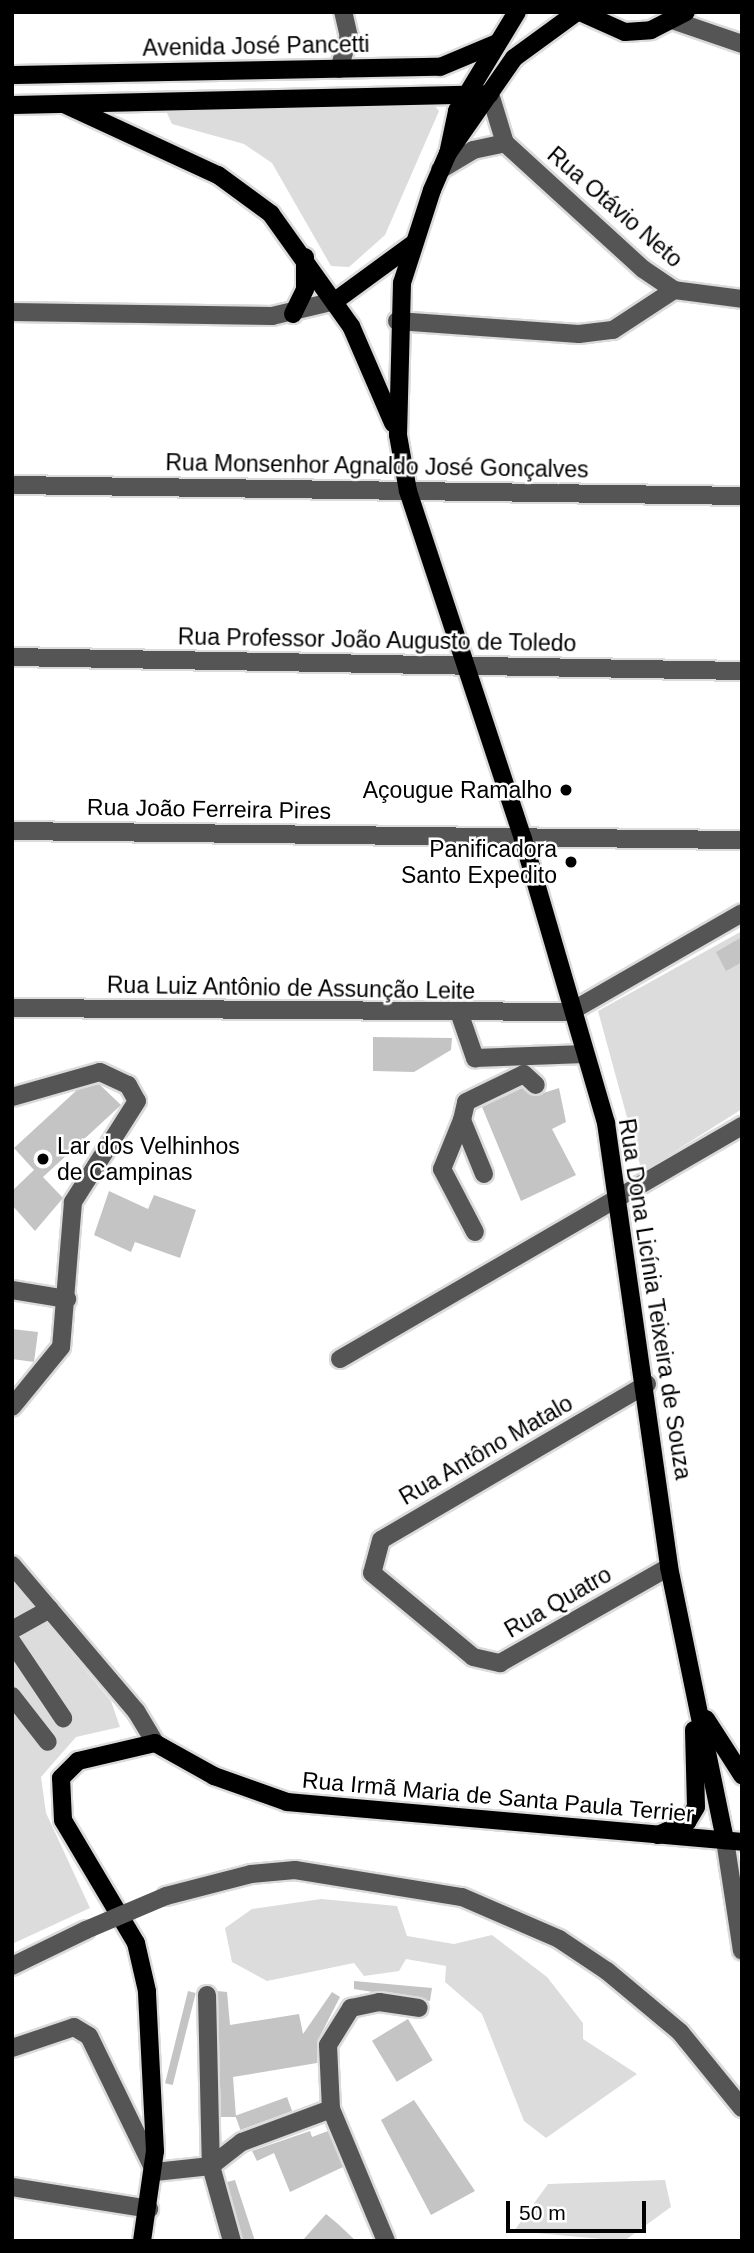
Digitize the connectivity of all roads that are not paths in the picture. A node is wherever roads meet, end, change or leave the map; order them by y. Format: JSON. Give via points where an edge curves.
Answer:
{"nodes":[{"id":1,"x":343,"y":12,"type":"edge"},
{"id":2,"x":517,"y":12,"type":"edge"},
{"id":3,"x":578,"y":12,"type":"edge"},
{"id":4,"x":680,"y":17,"type":"edge"},
{"id":5,"x":495,"y":44,"type":"junction"},
{"id":6,"x":742,"y":44,"type":"edge"},
{"id":7,"x":339,"y":69,"type":"junction"},
{"id":8,"x":12,"y":75,"type":"edge"},
{"id":9,"x":490,"y":94,"type":"junction"},
{"id":10,"x":466,"y":95,"type":"junction"},
{"id":11,"x":64,"y":104,"type":"junction"},
{"id":12,"x":12,"y":105,"type":"edge"},
{"id":13,"x":505,"y":143,"type":"junction"},
{"id":14,"x":448,"y":153,"type":"junction"},
{"id":15,"x":440,"y":170,"type":"junction"},
{"id":16,"x":413,"y":244,"type":"junction"},
{"id":17,"x":305,"y":257,"type":"junction"},
{"id":18,"x":674,"y":290,"type":"junction"},
{"id":19,"x":742,"y":299,"type":"edge"},
{"id":20,"x":335,"y":301,"type":"junction"},
{"id":21,"x":12,"y":312,"type":"edge"},
{"id":22,"x":293,"y":314,"type":"junction"},
{"id":23,"x":397,"y":321,"type":"junction"},
{"id":24,"x":398,"y":435,"type":"junction"},
{"id":25,"x":12,"y":485,"type":"edge"},
{"id":26,"x":408,"y":491,"type":"junction"},
{"id":27,"x":742,"y":496,"type":"edge"},
{"id":28,"x":12,"y":657,"type":"edge"},
{"id":29,"x":466,"y":667,"type":"junction"},
{"id":30,"x":742,"y":671,"type":"edge"},
{"id":31,"x":12,"y":831,"type":"edge"},
{"id":32,"x":523,"y":839,"type":"junction"},
{"id":33,"x":742,"y":840,"type":"edge"},
{"id":34,"x":742,"y":913,"type":"edge"},
{"id":35,"x":12,"y":1008,"type":"edge"},
{"id":36,"x":570,"y":1012,"type":"junction"},
{"id":37,"x":460,"y":1015,"type":"junction"},
{"id":38,"x":585,"y":1054,"type":"junction"},
{"id":39,"x":483,"y":1059,"type":"junction"},
{"id":40,"x":536,"y":1085,"type":"dead end"},
{"id":41,"x":490,"y":1090,"type":"junction"},
{"id":42,"x":12,"y":1097,"type":"edge"},
{"id":43,"x":461,"y":1120,"type":"junction"},
{"id":44,"x":742,"y":1126,"type":"edge"},
{"id":45,"x":484,"y":1174,"type":"dead end"},
{"id":46,"x":619,"y":1196,"type":"junction"},
{"id":47,"x":475,"y":1232,"type":"dead end"},
{"id":48,"x":12,"y":1290,"type":"edge"},
{"id":49,"x":67,"y":1299,"type":"junction"},
{"id":50,"x":341,"y":1359,"type":"dead end"},
{"id":51,"x":647,"y":1384,"type":"junction"},
{"id":52,"x":12,"y":1407,"type":"edge"},
{"id":53,"x":12,"y":1565,"type":"edge"},
{"id":54,"x":669,"y":1567,"type":"junction"},
{"id":55,"x":372,"y":1573,"type":"joint"},
{"id":56,"x":50,"y":1609,"type":"junction"},
{"id":57,"x":12,"y":1630,"type":"edge"},
{"id":58,"x":12,"y":1642,"type":"edge"},
{"id":59,"x":695,"y":1692,"type":"junction"},
{"id":60,"x":12,"y":1696,"type":"edge"},
{"id":61,"x":62,"y":1718,"type":"dead end"},
{"id":62,"x":48,"y":1742,"type":"dead end"},
{"id":63,"x":155,"y":1743,"type":"junction"},
{"id":64,"x":742,"y":1775,"type":"edge"},
{"id":65,"x":653,"y":1838,"type":"junction"},
{"id":66,"x":733,"y":1841,"type":"edge"},
{"id":67,"x":742,"y":1951,"type":"edge"},
{"id":68,"x":12,"y":1966,"type":"edge"},
{"id":69,"x":207,"y":1995,"type":"dead end"},
{"id":70,"x":419,"y":2008,"type":"dead end"},
{"id":71,"x":12,"y":2048,"type":"edge"},
{"id":72,"x":742,"y":2108,"type":"edge"},
{"id":73,"x":331,"y":2109,"type":"junction"},
{"id":74,"x":211,"y":2166,"type":"junction"},
{"id":75,"x":155,"y":2172,"type":"junction"},
{"id":76,"x":12,"y":2187,"type":"edge"},
{"id":77,"x":149,"y":2208,"type":"junction"},
{"id":78,"x":142,"y":2241,"type":"edge"},
{"id":79,"x":232,"y":2241,"type":"edge"},
{"id":80,"x":386,"y":2241,"type":"edge"}],
"edges":[{"from":1,"to":7,"type":"street","via":[[349,37]]},
{"from":2,"to":5,"type":"main road"},
{"from":3,"to":4,"type":"main road","via":[[625,32]]},
{"from":3,"to":9,"type":"main road","name":"Rua Dona Licínia Teixeira de Souza","via":[[522,50]]},
{"from":4,"to":6,"type":"street"},
{"from":5,"to":7,"type":"main road","name":"Avenida José Pancetti","via":[[440,67]]},
{"from":5,"to":10,"type":"main road"},
{"from":7,"to":8,"type":"main road","name":"Avenida José Pancetti"},
{"from":9,"to":10,"type":"main road"},
{"from":9,"to":13,"type":"street"},
{"from":9,"to":14,"type":"main road","name":"Rua Dona Licínia Teixeira de Souza"},
{"from":10,"to":11,"type":"main road"},
{"from":10,"to":14,"type":"main road"},
{"from":11,"to":12,"type":"main road"},
{"from":11,"to":17,"type":"main road","via":[[218,175],[271,214]]},
{"from":13,"to":15,"type":"street","via":[[473,150]]},
{"from":13,"to":18,"type":"street","name":"Rua Otávio Neto"},
{"from":14,"to":15,"type":"main road","name":"Rua Dona Licínia Teixeira de Souza"},
{"from":15,"to":16,"type":"main road","name":"Rua Dona Licínia Teixeira de Souza"},
{"from":16,"to":20,"type":"main road"},
{"from":16,"to":23,"type":"main road","name":"Rua Dona Licínia Teixeira de Souza"},
{"from":17,"to":20,"type":"main road"},
{"from":17,"to":22,"type":"main road","via":[[305,289]]},
{"from":18,"to":19,"type":"street","name":"Rua Otávio Neto"},
{"from":18,"to":23,"type":"street","via":[[613,330],[579,334]]},
{"from":20,"to":22,"type":"street"},
{"from":20,"to":24,"type":"main road"},
{"from":21,"to":22,"type":"street"},
{"from":23,"to":24,"type":"main road","name":"Rua Dona Licínia Teixeira de Souza"},
{"from":24,"to":26,"type":"main road","name":"Rua Dona Licínia Teixeira de Souza"},
{"from":25,"to":26,"type":"street","name":"Rua Monsenhor Agnaldo José Gonçalves"},
{"from":26,"to":27,"type":"street","name":"Rua Monsenhor Agnaldo José Gonçalves"},
{"from":26,"to":29,"type":"main road","name":"Rua Dona Licínia Teixeira de Souza"},
{"from":28,"to":29,"type":"street","name":"Rua Professor João Augusto de Toledo"},
{"from":29,"to":30,"type":"street","name":"Rua Professor João Augusto de Toledo"},
{"from":29,"to":32,"type":"main road","name":"Rua Dona Licínia Teixeira de Souza"},
{"from":31,"to":32,"type":"street","name":"Rua João Ferreira Pires"},
{"from":32,"to":33,"type":"street","name":"Rua João Ferreira Pires"},
{"from":32,"to":36,"type":"main road","name":"Rua Dona Licínia Teixeira de Souza"},
{"from":34,"to":36,"type":"street"},
{"from":35,"to":37,"type":"street","name":"Rua Luiz Antônio de Assunção Leite"},
{"from":36,"to":37,"type":"street","name":"Rua Luiz Antônio de Assunção Leite"},
{"from":36,"to":38,"type":"main road","name":"Rua Dona Licínia Teixeira de Souza"},
{"from":37,"to":39,"type":"street","via":[[467,1048]]},
{"from":38,"to":39,"type":"street"},
{"from":38,"to":46,"type":"main road","name":"Rua Dona Licínia Teixeira de Souza"},
{"from":39,"to":41,"type":"street"},
{"from":40,"to":41,"type":"street","via":[[524,1074]]},
{"from":41,"to":43,"type":"street","via":[[466,1102]]},
{"from":42,"to":49,"type":"street","via":[[100,1072],[136,1092],[134,1108],[73,1202]]},
{"from":43,"to":45,"type":"street"},
{"from":43,"to":47,"type":"street","via":[[442,1169]]},
{"from":44,"to":46,"type":"street"},
{"from":46,"to":50,"type":"street"},
{"from":46,"to":51,"type":"main road","name":"Rua Dona Licínia Teixeira de Souza"},
{"from":48,"to":49,"type":"street"},
{"from":49,"to":52,"type":"street","via":[[66,1326],[52,1366]]},
{"from":51,"to":54,"type":"main road","name":"Rua Dona Licínia Teixeira de Souza"},
{"from":51,"to":55,"type":"street","name":"Rua Antôno Matalo","via":[[382,1540]]},
{"from":53,"to":56,"type":"street","name":"Rua Irmã Maria de Santa Paula Terrier"},
{"from":54,"to":55,"type":"street","name":"Rua Quatro","via":[[500,1663],[473,1657]]},
{"from":54,"to":59,"type":"main road","name":"Rua Dona Licínia Teixeira de Souza"},
{"from":56,"to":57,"type":"street"},
{"from":56,"to":63,"type":"street","name":"Rua Irmã Maria de Santa Paula Terrier"},
{"from":58,"to":61,"type":"street"},
{"from":59,"to":64,"type":"main road"},
{"from":59,"to":65,"type":"main road","via":[[696,1807],[687,1822]]},
{"from":59,"to":66,"type":"main road","name":"Rua Dona Licínia Teixeira de Souza"},
{"from":60,"to":62,"type":"street"},
{"from":63,"to":65,"type":"main road","name":"Rua Irmã Maria de Santa Paula Terrier","via":[[214,1776],[287,1802]]},
{"from":63,"to":75,"type":"main road","via":[[78,1761],[61,1778],[58,1794],[87,1870],[136,1943],[152,2043]]},
{"from":65,"to":66,"type":"main road","name":"Rua Irmã Maria de Santa Paula Terrier"},
{"from":66,"to":67,"type":"street"},
{"from":68,"to":72,"type":"street","bridge":true,"via":[[166,1896],[251,1874],[295,1870],[462,1897],[559,1939],[607,1971],[680,2032]]},
{"from":69,"to":74,"type":"street"},
{"from":70,"to":73,"type":"street","via":[[379,2002],[342,2016],[328,2045]]},
{"from":71,"to":75,"type":"street","via":[[74,2027],[89,2036]]},
{"from":73,"to":74,"type":"street","via":[[242,2142]]},
{"from":73,"to":80,"type":"street"},
{"from":74,"to":75,"type":"street"},
{"from":74,"to":79,"type":"street"},
{"from":75,"to":77,"type":"main road"},
{"from":76,"to":77,"type":"street"},
{"from":77,"to":78,"type":"main road"}]}
